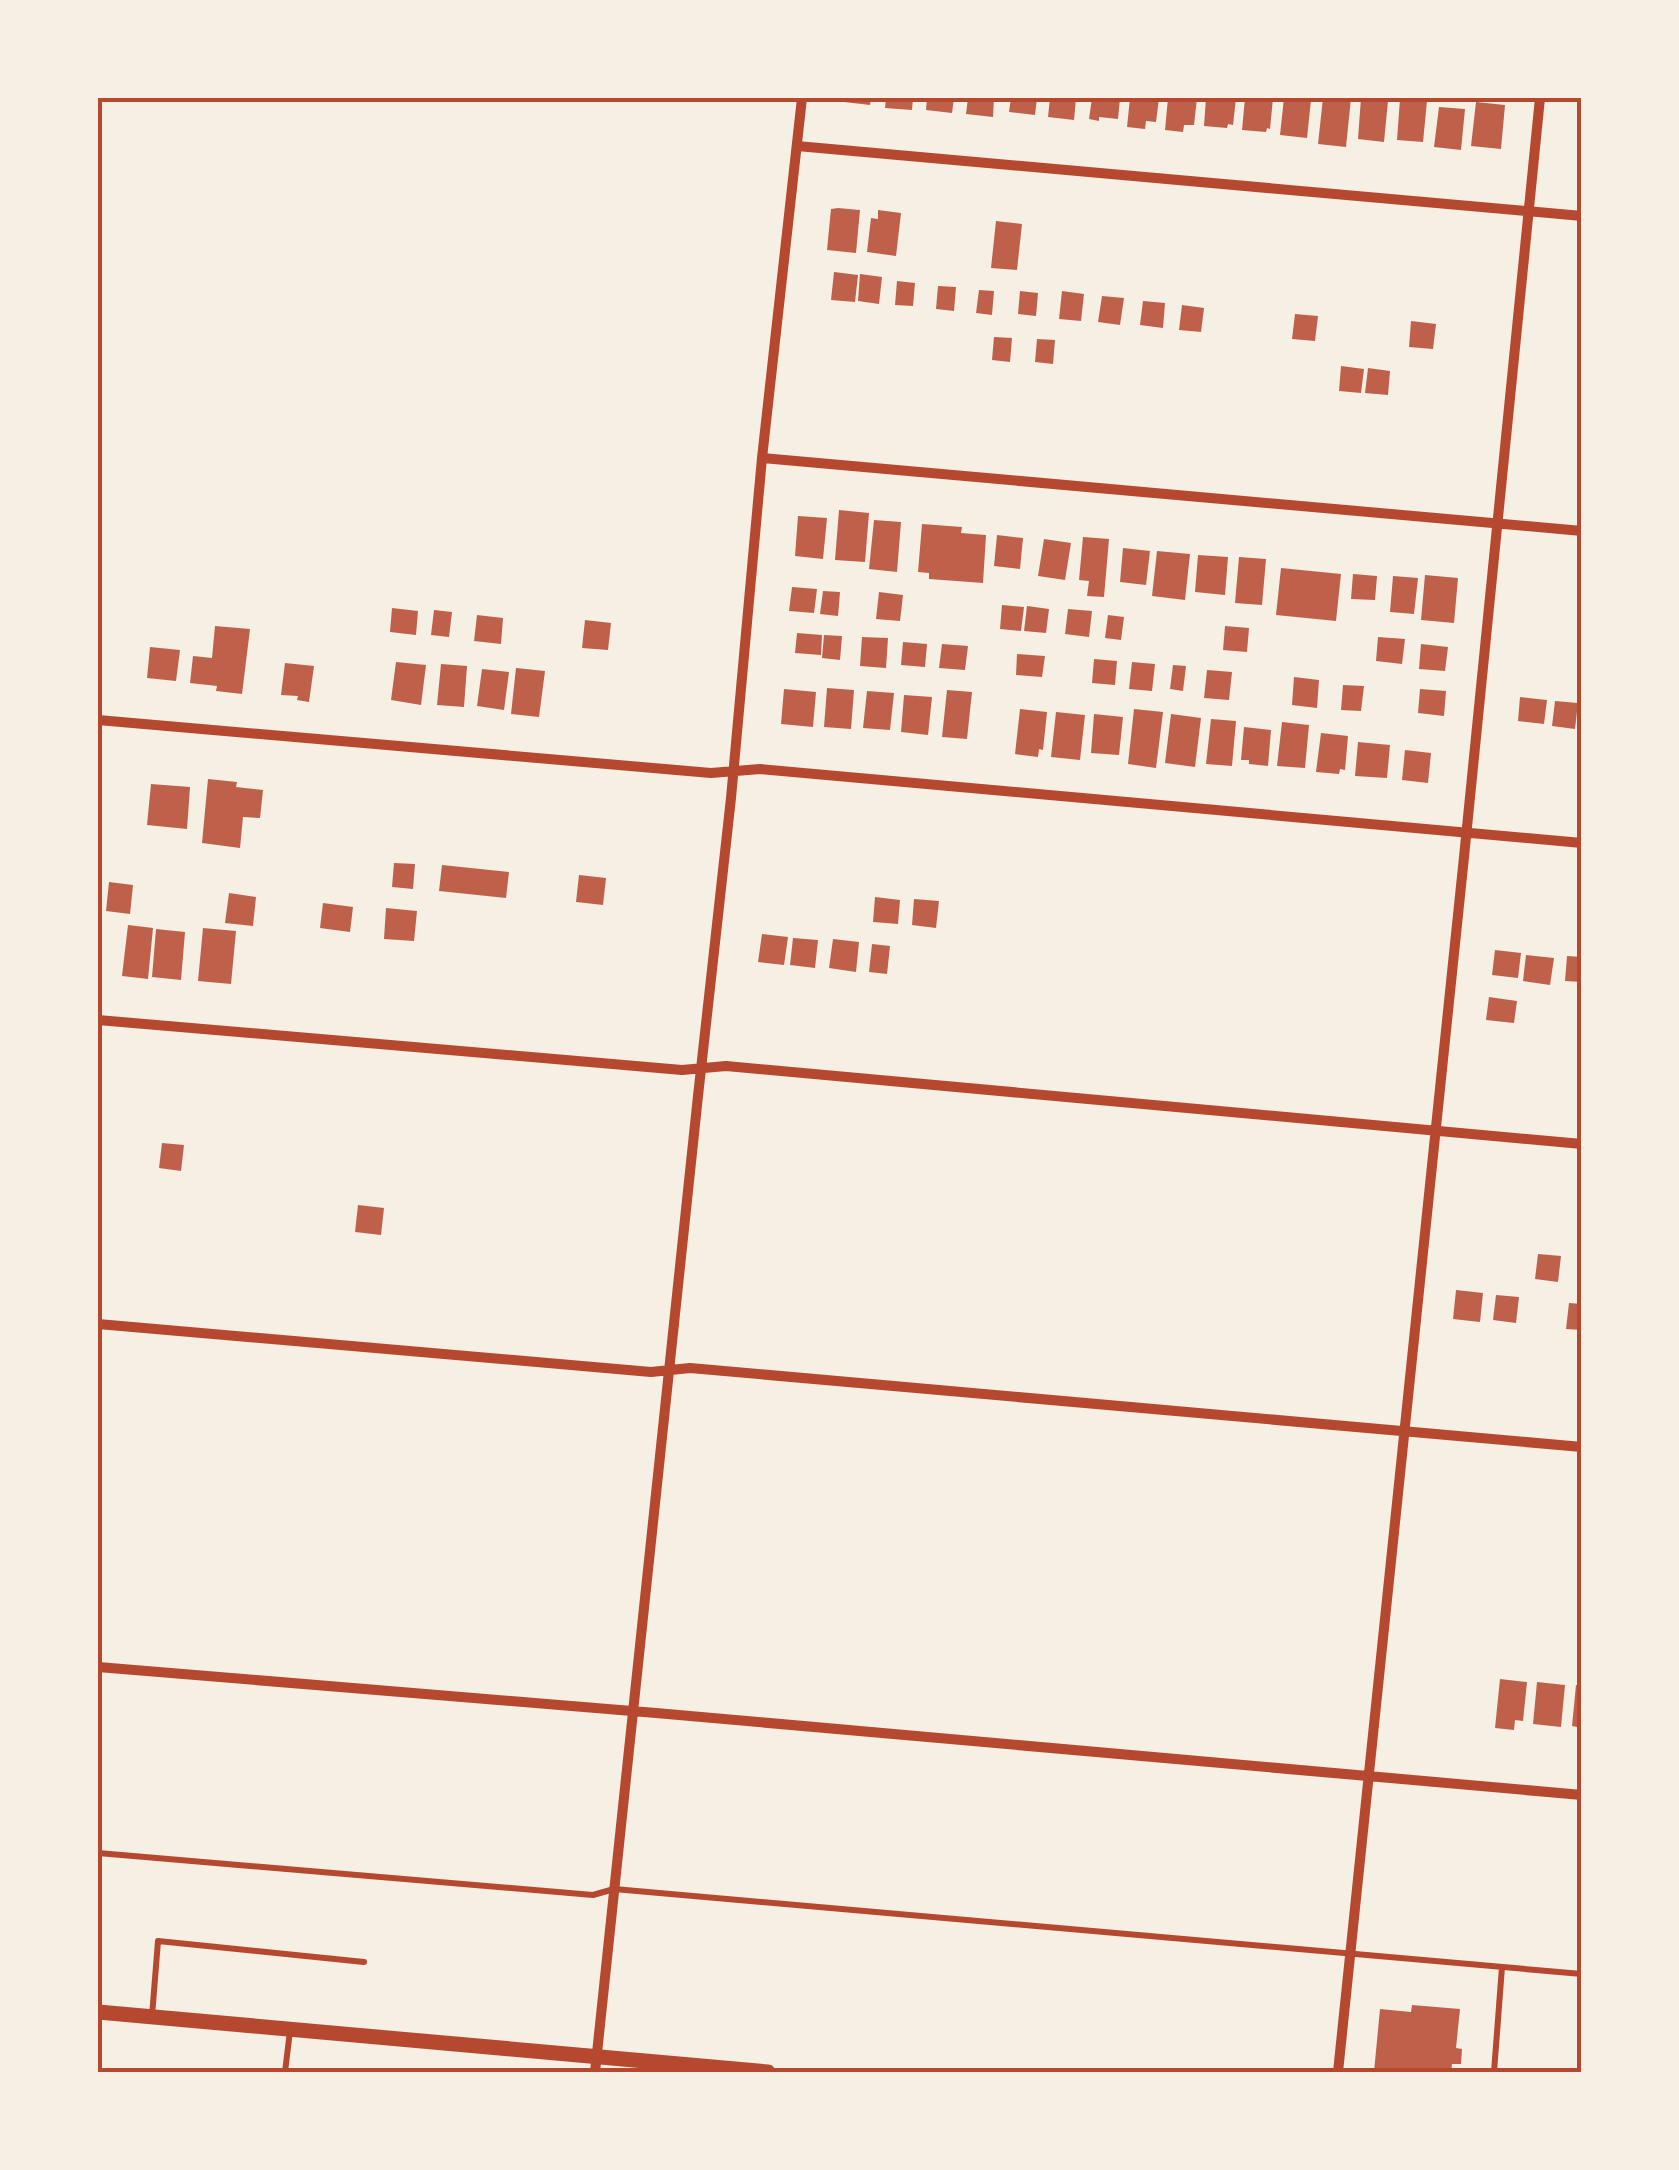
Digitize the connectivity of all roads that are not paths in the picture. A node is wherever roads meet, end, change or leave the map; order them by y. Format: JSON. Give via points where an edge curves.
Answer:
{"nodes":[{"id":1,"x":802,"y":98,"type":"edge"},
{"id":2,"x":1540,"y":98,"type":"edge"},
{"id":3,"x":797,"y":146,"type":"junction"},
{"id":4,"x":1528,"y":211,"type":"junction"},
{"id":5,"x":1582,"y":216,"type":"edge"},
{"id":6,"x":762,"y":458,"type":"junction"},
{"id":7,"x":1496,"y":524,"type":"junction"},
{"id":8,"x":1582,"y":531,"type":"edge"},
{"id":9,"x":98,"y":720,"type":"edge"},
{"id":10,"x":733,"y":771,"type":"junction"},
{"id":11,"x":1466,"y":833,"type":"junction"},
{"id":12,"x":1582,"y":843,"type":"edge"},
{"id":13,"x":98,"y":1020,"type":"edge"},
{"id":14,"x":702,"y":1068,"type":"junction"},
{"id":15,"x":1436,"y":1131,"type":"junction"},
{"id":16,"x":1582,"y":1144,"type":"edge"},
{"id":17,"x":98,"y":1324,"type":"edge"},
{"id":18,"x":669,"y":1370,"type":"junction"},
{"id":19,"x":1403,"y":1431,"type":"junction"},
{"id":20,"x":1582,"y":1448,"type":"edge"},
{"id":21,"x":98,"y":1667,"type":"edge"},
{"id":22,"x":632,"y":1711,"type":"junction"},
{"id":23,"x":1368,"y":1775,"type":"junction"},
{"id":24,"x":1582,"y":1795,"type":"edge"},
{"id":25,"x":98,"y":1853,"type":"edge"},
{"id":26,"x":614,"y":1890,"type":"junction"},
{"id":27,"x":1350,"y":1954,"type":"junction"},
{"id":28,"x":364,"y":1962,"type":"dead end"},
{"id":29,"x":1502,"y":1968,"type":"junction"},
{"id":30,"x":1582,"y":1974,"type":"edge"},
{"id":31,"x":98,"y":2012,"type":"edge"},
{"id":32,"x":152,"y":2017,"type":"junction"},
{"id":33,"x":291,"y":2030,"type":"junction"},
{"id":34,"x":595,"y":2065,"type":"edge"},
{"id":35,"x":285,"y":2072,"type":"edge"},
{"id":36,"x":768,"y":2072,"type":"edge"},
{"id":37,"x":1338,"y":2072,"type":"edge"},
{"id":38,"x":1494,"y":2072,"type":"edge"}],
"edges":[{"from":1,"to":3,"type":"street"},
{"from":2,"to":4,"type":"street"},
{"from":3,"to":4,"type":"street"},
{"from":3,"to":6,"type":"street"},
{"from":4,"to":5,"type":"street"},
{"from":4,"to":7,"type":"street"},
{"from":6,"to":7,"type":"street"},
{"from":6,"to":10,"type":"street"},
{"from":7,"to":8,"type":"street"},
{"from":7,"to":11,"type":"street"},
{"from":9,"to":10,"type":"street"},
{"from":10,"to":11,"type":"street"},
{"from":10,"to":14,"type":"street"},
{"from":11,"to":12,"type":"street"},
{"from":11,"to":15,"type":"street"},
{"from":13,"to":14,"type":"street"},
{"from":14,"to":15,"type":"street"},
{"from":14,"to":18,"type":"street"},
{"from":15,"to":16,"type":"street"},
{"from":15,"to":19,"type":"street"},
{"from":17,"to":18,"type":"street"},
{"from":18,"to":19,"type":"street"},
{"from":18,"to":22,"type":"street"},
{"from":19,"to":20,"type":"street"},
{"from":19,"to":23,"type":"street"},
{"from":21,"to":22,"type":"street"},
{"from":22,"to":23,"type":"street"},
{"from":22,"to":26,"type":"street"},
{"from":23,"to":24,"type":"street"},
{"from":23,"to":27,"type":"street"},
{"from":25,"to":26,"type":"lane","via":[[593,1895]]},
{"from":26,"to":27,"type":"lane"},
{"from":26,"to":34,"type":"street"},
{"from":27,"to":29,"type":"lane"},
{"from":27,"to":37,"type":"street"},
{"from":28,"to":32,"type":"lane","via":[[158,1942]]},
{"from":29,"to":30,"type":"lane"},
{"from":29,"to":38,"type":"lane"},
{"from":31,"to":32,"type":"street"},
{"from":32,"to":33,"type":"street"},
{"from":33,"to":34,"type":"street"},
{"from":33,"to":35,"type":"lane"},
{"from":34,"to":36,"type":"street"}]}
